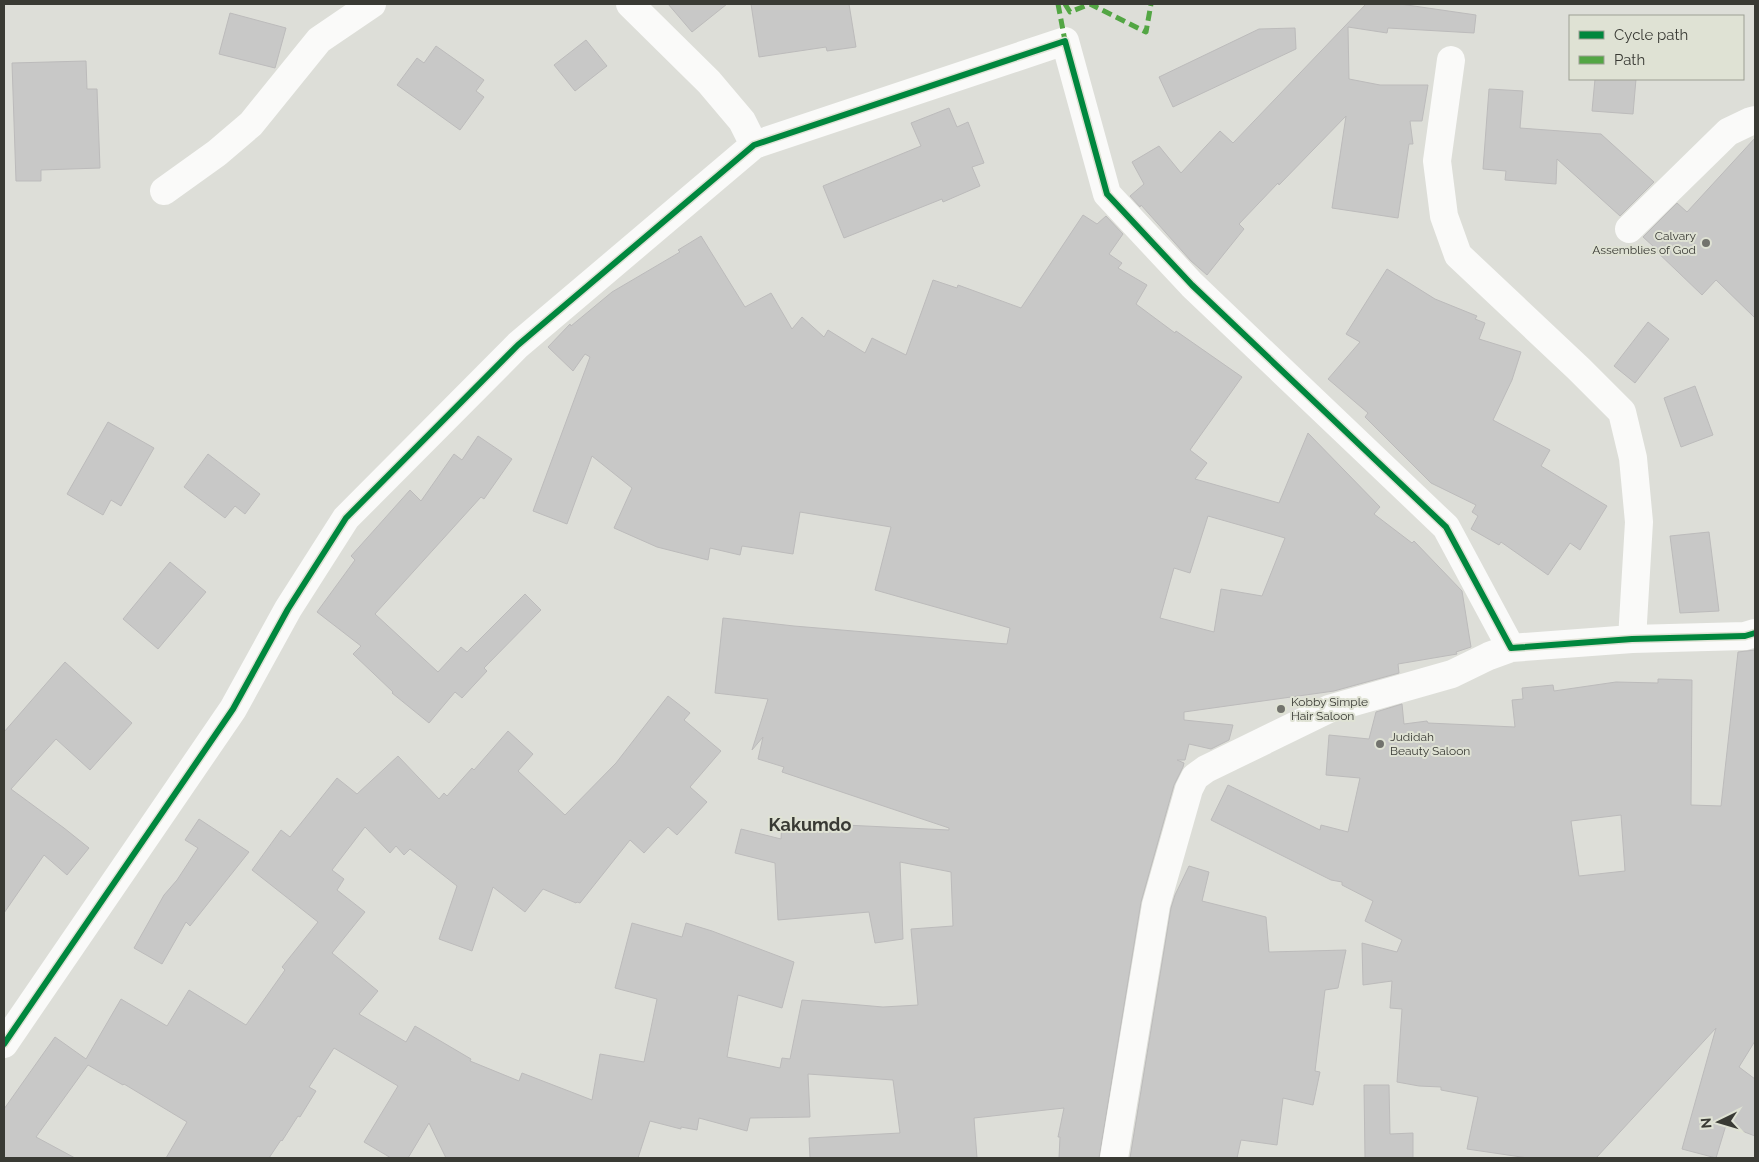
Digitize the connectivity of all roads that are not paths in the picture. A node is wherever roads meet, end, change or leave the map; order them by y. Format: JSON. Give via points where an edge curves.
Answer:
{"nodes":[{"id":1,"x":372,"y":4,"type":"edge"},
{"id":2,"x":630,"y":4,"type":"edge"},
{"id":3,"x":1451,"y":60,"type":"dead end"},
{"id":4,"x":1755,"y":120,"type":"edge"},
{"id":5,"x":754,"y":145,"type":"junction"},
{"id":6,"x":164,"y":191,"type":"dead end"},
{"id":7,"x":1629,"y":229,"type":"dead end"},
{"id":8,"x":1755,"y":633,"type":"edge"},
{"id":9,"x":1632,"y":639,"type":"junction"},
{"id":10,"x":1511,"y":648,"type":"junction"},
{"id":11,"x":4,"y":1044,"type":"edge"},
{"id":12,"x":1114,"y":1158,"type":"edge"}],
"edges":[{"from":1,"to":6,"type":"street","via":[[320,40],[251,124]]},
{"from":2,"to":5,"type":"street","via":[[709,82],[742,121]]},
{"from":3,"to":9,"type":"street","via":[[1437,161],[1444,216],[1458,255],[1622,412],[1633,458],[1639,522]]},
{"from":4,"to":7,"type":"street","via":[[1728,132]]},
{"from":5,"to":10,"type":"street","via":[[1065,41],[1107,194],[1192,285],[1446,527]]},
{"from":5,"to":11,"type":"street","via":[[518,344],[346,518],[288,609],[233,709]]},
{"from":8,"to":9,"type":"street","via":[[1745,636]]},
{"from":9,"to":10,"type":"street"},
{"from":10,"to":12,"type":"street","via":[[1452,674],[1329,709],[1195,777],[1156,905]]}]}
